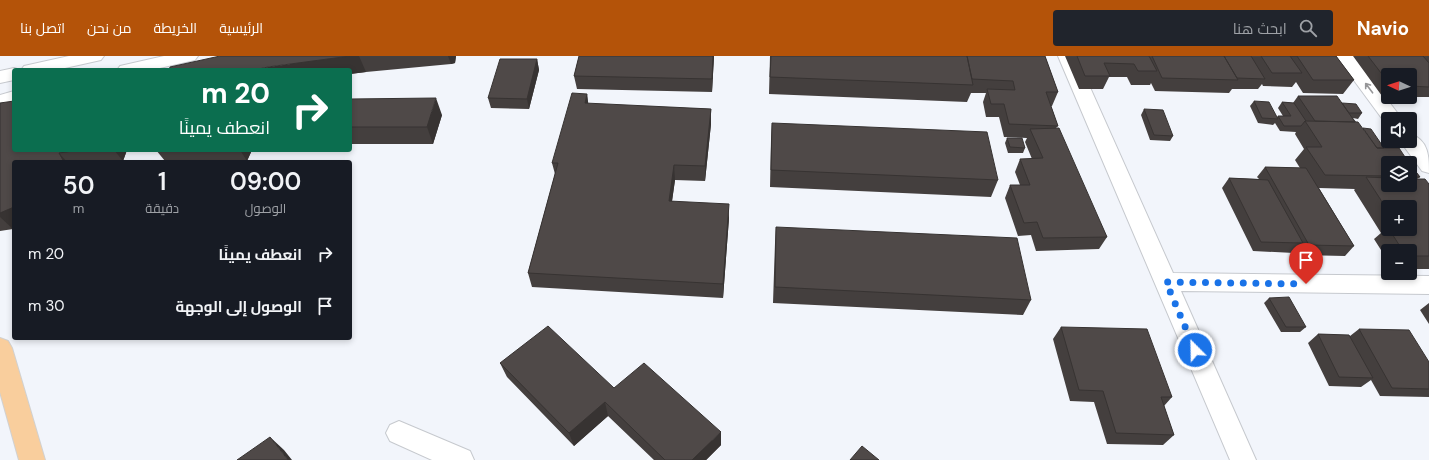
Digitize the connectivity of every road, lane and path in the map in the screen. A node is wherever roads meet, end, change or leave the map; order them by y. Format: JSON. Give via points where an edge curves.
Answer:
{"nodes":[{"id":1,"x":95,"y":56,"type":"edge"},
{"id":2,"x":189,"y":56,"type":"edge"},
{"id":3,"x":1067,"y":56,"type":"edge"},
{"id":4,"x":1345,"y":56,"type":"edge"},
{"id":5,"x":39,"y":68,"type":"edge"},
{"id":6,"x":135,"y":68,"type":"edge"},
{"id":7,"x":12,"y":74,"type":"edge"},
{"id":8,"x":0,"y":77,"type":"edge"},
{"id":9,"x":12,"y":98,"type":"edge"},
{"id":10,"x":0,"y":101,"type":"edge"},
{"id":11,"x":1388,"y":112,"type":"edge"},
{"id":12,"x":1415,"y":148,"type":"edge"},
{"id":13,"x":1429,"y":166,"type":"edge"},
{"id":14,"x":1166,"y":282,"type":"junction"},
{"id":15,"x":1429,"y":285,"type":"edge"},
{"id":16,"x":0,"y":348,"type":"edge"},
{"id":17,"x":398,"y":433,"type":"dead end"},
{"id":18,"x":32,"y":460,"type":"edge"},
{"id":19,"x":461,"y":460,"type":"edge"},
{"id":20,"x":1243,"y":460,"type":"edge"}],
"edges":[{"from":1,"to":5,"type":"street"},
{"from":2,"to":6,"type":"street"},
{"from":3,"to":14,"type":"street"},
{"from":11,"to":4,"type":"street","one_way":true},
{"from":7,"to":8,"type":"street"},
{"from":9,"to":10,"type":"street"},
{"from":12,"to":13,"type":"street"},
{"from":14,"to":15,"type":"street"},
{"from":14,"to":20,"type":"street"},
{"from":16,"to":18,"type":"main road"},
{"from":17,"to":19,"type":"street"}]}
